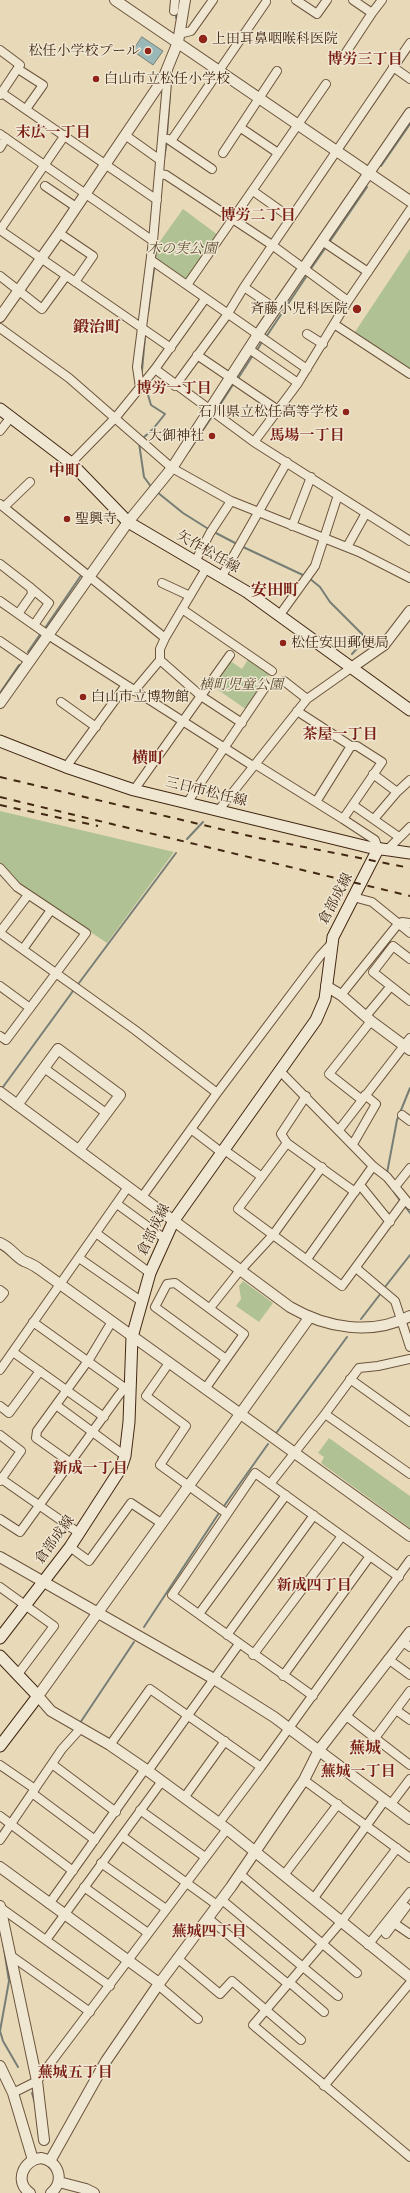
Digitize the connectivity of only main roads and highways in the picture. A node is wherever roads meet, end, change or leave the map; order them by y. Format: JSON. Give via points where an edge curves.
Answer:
{"nodes":[{"id":1,"x":0,"y":409,"type":"edge"},
{"id":2,"x":409,"y":708,"type":"edge"},
{"id":3,"x":0,"y":741,"type":"edge"},
{"id":4,"x":382,"y":850,"type":"junction"},
{"id":5,"x":410,"y":853,"type":"edge"},
{"id":6,"x":0,"y":1638,"type":"edge"},
{"id":7,"x":0,"y":1656,"type":"edge"},
{"id":8,"x":0,"y":1746,"type":"edge"}],
"edges":[{"from":1,"to":2,"type":"main road","name":"矢作松任線","via":[[71,463],[128,522],[222,576]]},
{"from":3,"to":4,"type":"main road","name":"三日市松任線","via":[[134,790]]},
{"from":4,"to":5,"type":"main road","name":"三日市松任線"},
{"from":4,"to":6,"type":"main road","name":"倉部成線","via":[[353,897],[333,937],[325,999],[316,1020],[174,1220],[150,1273],[132,1337],[125,1456],[114,1481],[70,1547]]},
{"from":7,"to":8,"type":"main road","via":[[38,1696]]}]}
